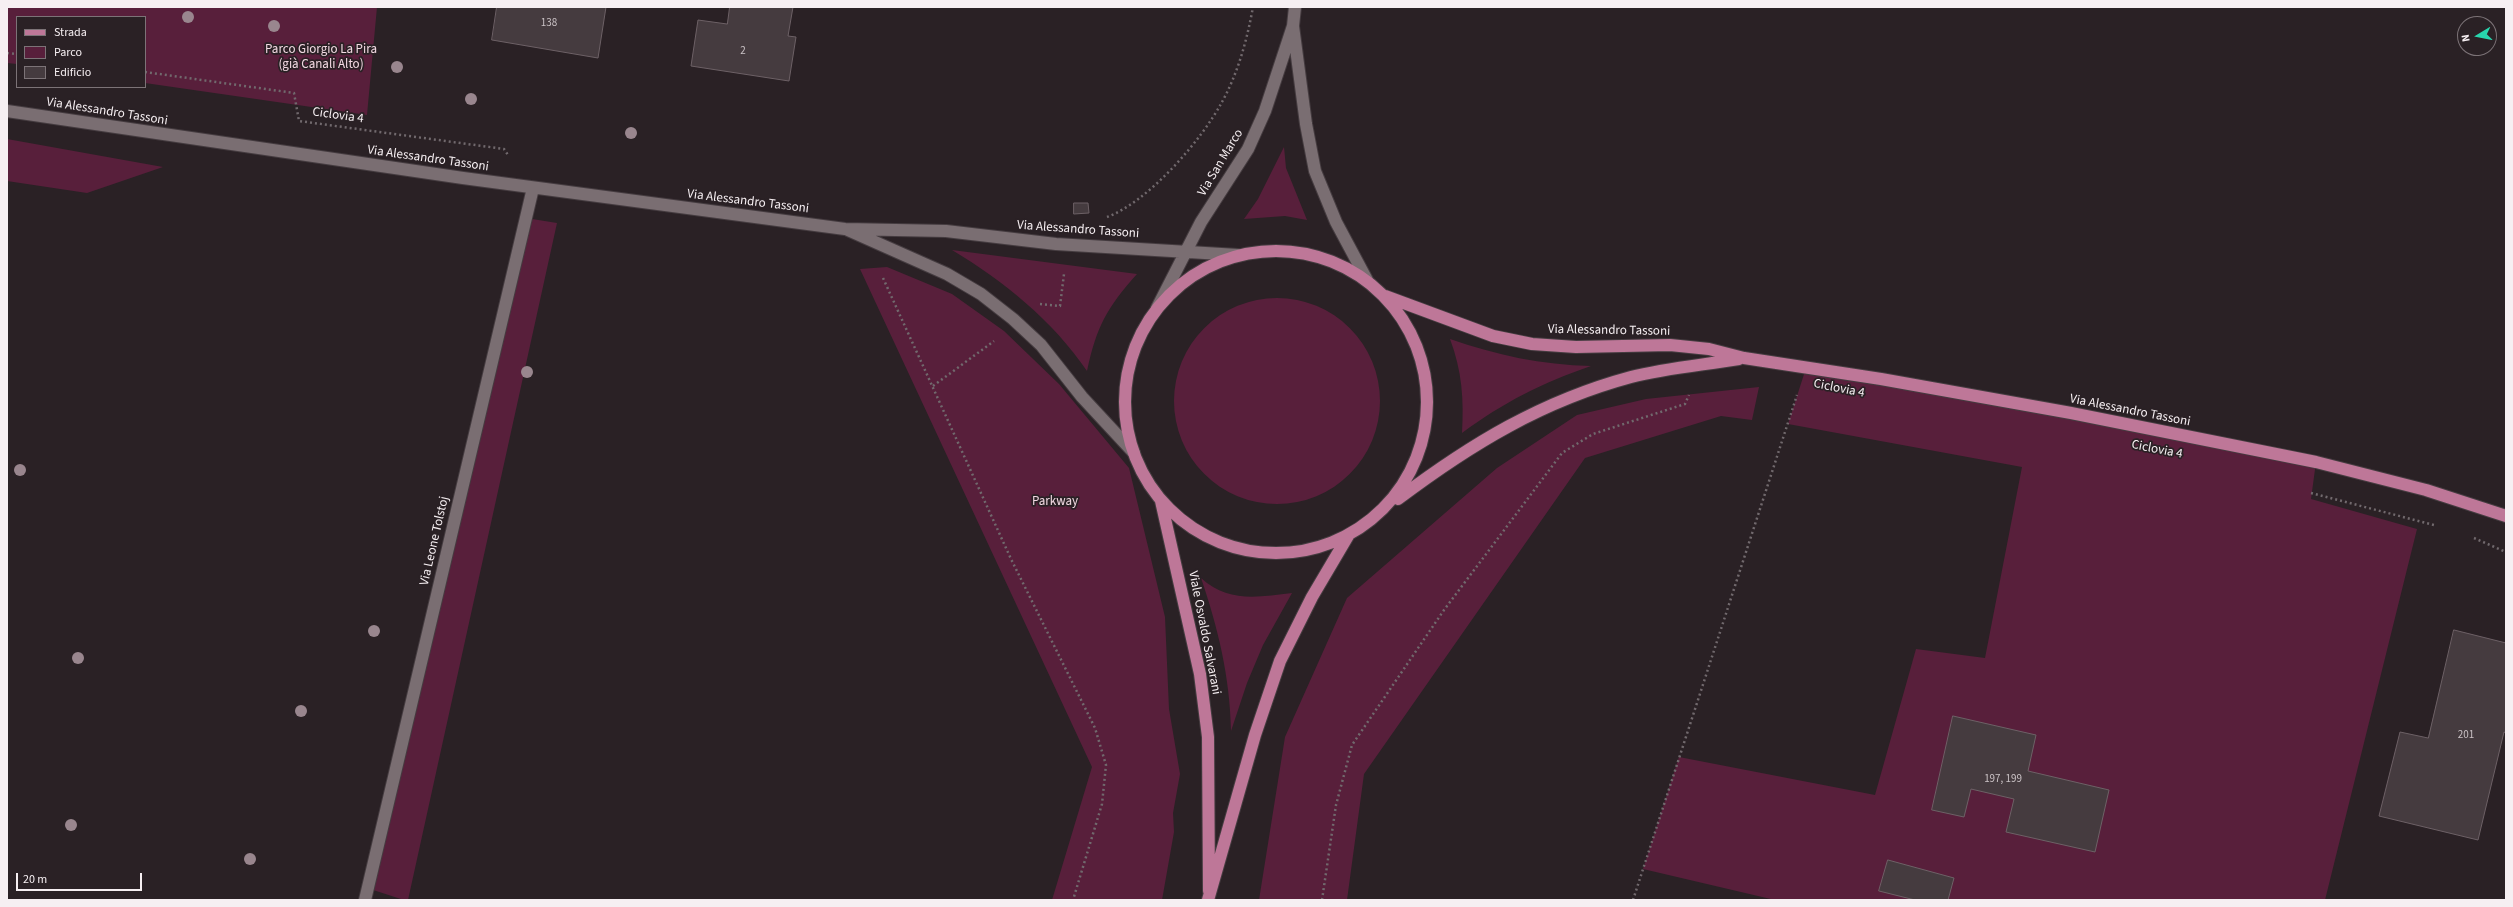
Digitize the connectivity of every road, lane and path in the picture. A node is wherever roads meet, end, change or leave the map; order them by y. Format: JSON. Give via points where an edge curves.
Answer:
{"nodes":[{"id":1,"x":1253,"y":7,"type":"edge"},
{"id":2,"x":1295,"y":7,"type":"edge"},
{"id":3,"x":1293,"y":26,"type":"junction"},
{"id":4,"x":146,"y":72,"type":"edge"},
{"id":5,"x":7,"y":111,"type":"edge"},
{"id":6,"x":533,"y":188,"type":"junction"},
{"id":7,"x":1104,"y":218,"type":"dead end"},
{"id":8,"x":845,"y":229,"type":"junction"},
{"id":9,"x":1068,"y":245,"type":"junction"},
{"id":10,"x":1185,"y":252,"type":"junction"},
{"id":11,"x":1238,"y":255,"type":"junction"},
{"id":12,"x":881,"y":275,"type":"dead end"},
{"id":13,"x":1367,"y":280,"type":"junction"},
{"id":14,"x":1385,"y":296,"type":"junction"},
{"id":15,"x":1157,"y":308,"type":"junction"},
{"id":16,"x":1019,"y":324,"type":"junction"},
{"id":17,"x":1744,"y":358,"type":"junction"},
{"id":18,"x":933,"y":386,"type":"junction"},
{"id":19,"x":1798,"y":391,"type":"dead end"},
{"id":20,"x":1690,"y":393,"type":"dead end"},
{"id":21,"x":1134,"y":453,"type":"junction"},
{"id":22,"x":2303,"y":491,"type":"dead end"},
{"id":23,"x":1161,"y":501,"type":"junction"},
{"id":24,"x":1386,"y":508,"type":"junction"},
{"id":25,"x":2506,"y":516,"type":"edge"},
{"id":26,"x":2437,"y":526,"type":"dead end"},
{"id":27,"x":2466,"y":535,"type":"dead end"},
{"id":28,"x":1348,"y":536,"type":"junction"},
{"id":29,"x":2506,"y":552,"type":"edge"},
{"id":30,"x":1208,"y":896,"type":"edge"},
{"id":31,"x":364,"y":900,"type":"edge"},
{"id":32,"x":1074,"y":900,"type":"edge"},
{"id":33,"x":1322,"y":900,"type":"edge"},
{"id":34,"x":1632,"y":900,"type":"edge"}],
"edges":[{"from":1,"to":7,"type":"path","via":[[1243,53],[1222,102],[1208,124],[1159,183],[1117,213]]},
{"from":2,"to":3,"type":"street","name":"Via San Marco"},
{"from":3,"to":10,"type":"street","name":"Via San Marco","via":[[1265,111],[1248,149],[1201,222]]},
{"from":3,"to":13,"type":"street","name":"Via San Marco","via":[[1315,171],[1336,222]]},
{"from":4,"to":6,"type":"path","name":"Ciclovia 4","via":[[294,93],[299,121],[504,148]]},
{"from":5,"to":6,"type":"street","name":"Via Alessandro Tassoni"},
{"from":6,"to":8,"type":"street","name":"Via Alessandro Tassoni"},
{"from":6,"to":31,"type":"street","name":"Via Leone Tolstoj"},
{"from":8,"to":9,"type":"street","name":"Via Alessandro Tassoni","via":[[946,231]]},
{"from":8,"to":16,"type":"street","name":"Via Alessandro Tassoni","via":[[947,274],[981,294]]},
{"from":9,"to":10,"type":"street","name":"Via Alessandro Tassoni"},
{"from":9,"to":16,"type":"path","via":[[1060,306],[1036,303]]},
{"from":10,"to":11,"type":"street","name":"Via Alessandro Tassoni"},
{"from":10,"to":15,"type":"street","name":"Via San Marco"},
{"from":11,"to":13,"type":"main road","via":[[1271,250],[1306,253],[1338,263]]},
{"from":11,"to":15,"type":"main road","via":[[1207,267],[1180,285]]},
{"from":12,"to":18,"type":"path"},
{"from":13,"to":14,"type":"main road"},
{"from":14,"to":17,"type":"main road","name":"Via Alessandro Tassoni","via":[[1493,336],[1532,344],[1576,347],[1670,345],[1709,349]]},
{"from":14,"to":24,"type":"main road","via":[[1403,318],[1417,344],[1425,372],[1428,401],[1426,430],[1417,459],[1404,484]]},
{"from":15,"to":21,"type":"main road","via":[[1137,341],[1127,377],[1125,416]]},
{"from":16,"to":18,"type":"path"},
{"from":16,"to":21,"type":"street","name":"Via Alessandro Tassoni","via":[[1041,345],[1082,397]]},
{"from":17,"to":24,"type":"main road","name":"Via Alessandro Tassoni","via":[[1631,377],[1560,402],[1523,418],[1452,458]]},
{"from":17,"to":25,"type":"main road","name":"Via Alessandro Tassoni","via":[[1882,379],[2071,413],[2316,462],[2426,490]]},
{"from":18,"to":32,"type":"path","via":[[1011,558],[1095,728],[1106,765],[1102,804]]},
{"from":19,"to":34,"type":"path"},
{"from":20,"to":33,"type":"path","via":[[1685,404],[1593,434],[1562,453],[1444,610],[1352,745],[1336,805]]},
{"from":21,"to":23,"type":"main road","via":[[1145,478]]},
{"from":22,"to":26,"type":"path"},
{"from":23,"to":28,"type":"main road","via":[[1192,528],[1228,547],[1269,554],[1310,550]]},
{"from":23,"to":30,"type":"main road","name":"Viale Osvaldo Salvarani","via":[[1201,682],[1208,737]]},
{"from":24,"to":28,"type":"main road","name":"Via Alessandro Tassoni"},
{"from":27,"to":29,"type":"path"},
{"from":28,"to":30,"type":"main road","name":"Viale Osvaldo Salvarani","via":[[1312,597],[1280,662],[1255,735]]}]}
